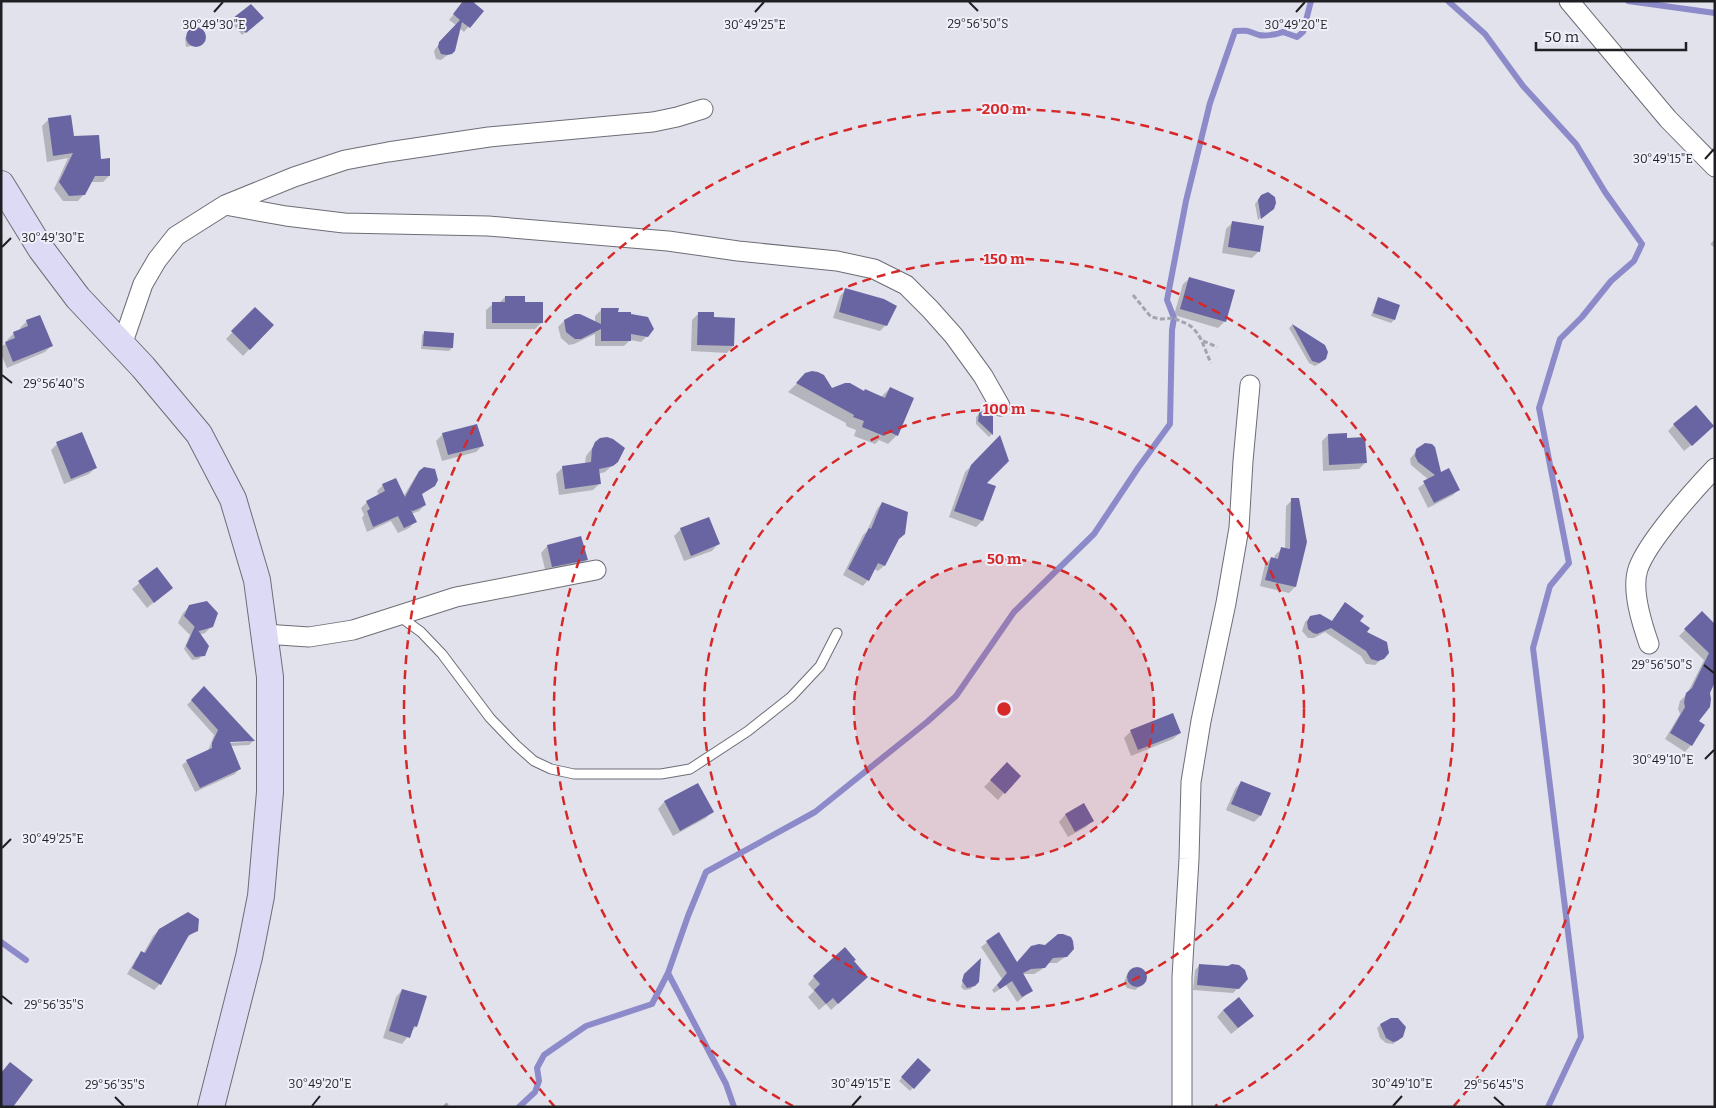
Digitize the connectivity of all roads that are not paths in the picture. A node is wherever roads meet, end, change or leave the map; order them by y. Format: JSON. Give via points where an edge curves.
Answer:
{"nodes":[{"id":1,"x":1569,"y":1,"type":"edge"},
{"id":2,"x":703,"y":109,"type":"dead end"},
{"id":3,"x":1715,"y":167,"type":"edge"},
{"id":4,"x":1,"y":184,"type":"edge"},
{"id":5,"x":225,"y":205,"type":"junction"},
{"id":6,"x":122,"y":345,"type":"junction"},
{"id":7,"x":1250,"y":385,"type":"dead end"},
{"id":8,"x":1000,"y":406,"type":"dead end"},
{"id":9,"x":1715,"y":468,"type":"edge"},
{"id":10,"x":596,"y":570,"type":"dead end"},
{"id":11,"x":398,"y":615,"type":"junction"},
{"id":12,"x":837,"y":633,"type":"dead end"},
{"id":13,"x":264,"y":634,"type":"junction"},
{"id":14,"x":1649,"y":644,"type":"dead end"},
{"id":15,"x":212,"y":1107,"type":"edge"},
{"id":16,"x":1182,"y":1107,"type":"edge"}],
"edges":[{"from":1,"to":3,"type":"street","via":[[1668,119]]},
{"from":2,"to":5,"type":"street","via":[[653,122],[489,137],[345,160]]},
{"from":4,"to":6,"type":"street","via":[[41,249],[78,298]]},
{"from":5,"to":6,"type":"street","via":[[176,236],[157,260],[143,284]]},
{"from":5,"to":8,"type":"street","via":[[344,223],[488,226],[668,241],[837,261],[874,269],[906,285],[930,309],[983,376]]},
{"from":6,"to":13,"type":"street","via":[[199,434],[233,499],[257,580]]},
{"from":7,"to":16,"type":"street","via":[[1239,528],[1191,782],[1182,978]]},
{"from":9,"to":14,"type":"street","via":[[1661,530],[1637,570],[1640,619]]},
{"from":10,"to":11,"type":"street","via":[[456,597]]},
{"from":11,"to":12,"type":"lane","via":[[421,632],[442,654],[490,718],[528,756],[551,770],[574,774],[661,774],[690,770],[791,697],[820,666]]},
{"from":11,"to":13,"type":"street","via":[[353,630],[309,637]]},
{"from":13,"to":15,"type":"street","via":[[270,677],[270,782],[261,896]]}]}
